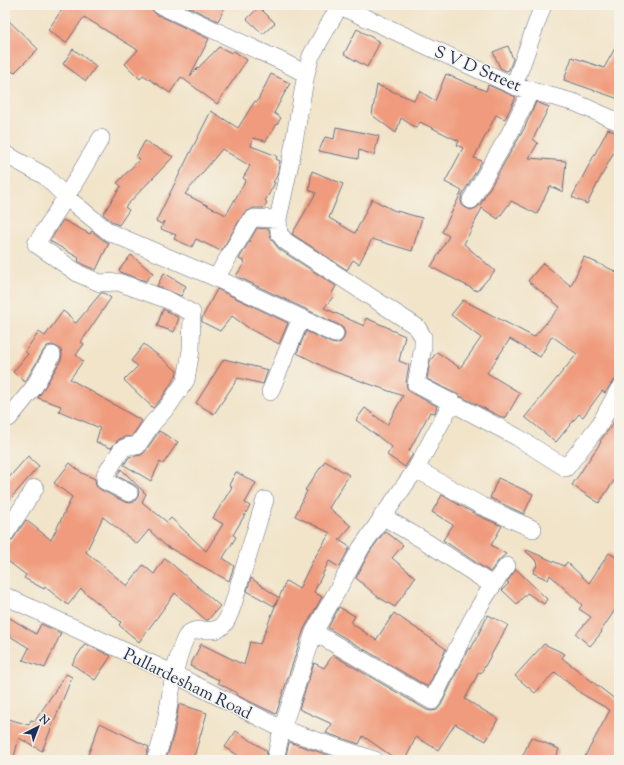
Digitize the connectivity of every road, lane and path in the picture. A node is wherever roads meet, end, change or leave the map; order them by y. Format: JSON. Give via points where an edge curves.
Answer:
{"nodes":[{"id":1,"x":160,"y":5,"type":"edge"},
{"id":2,"x":340,"y":5,"type":"edge"},
{"id":3,"x":543,"y":5,"type":"edge"},
{"id":4,"x":306,"y":74,"type":"junction"},
{"id":5,"x":514,"y":86,"type":"junction"},
{"id":6,"x":531,"y":90,"type":"junction"},
{"id":7,"x":619,"y":122,"type":"edge"},
{"id":8,"x":101,"y":138,"type":"dead end"},
{"id":9,"x":5,"y":154,"type":"edge"},
{"id":10,"x":66,"y":197,"type":"junction"},
{"id":11,"x":471,"y":200,"type":"dead end"},
{"id":12,"x":278,"y":219,"type":"junction"},
{"id":13,"x":216,"y":278,"type":"junction"},
{"id":14,"x":301,"y":318,"type":"junction"},
{"id":15,"x":335,"y":334,"type":"dead end"},
{"id":16,"x":52,"y":355,"type":"dead end"},
{"id":17,"x":619,"y":389,"type":"edge"},
{"id":18,"x":270,"y":392,"type":"dead end"},
{"id":19,"x":452,"y":402,"type":"junction"},
{"id":20,"x":5,"y":416,"type":"edge"},
{"id":21,"x":416,"y":469,"type":"junction"},
{"id":22,"x":35,"y":488,"type":"dead end"},
{"id":23,"x":130,"y":494,"type":"dead end"},
{"id":24,"x":265,"y":500,"type":"dead end"},
{"id":25,"x":382,"y":516,"type":"junction"},
{"id":26,"x":533,"y":529,"type":"dead end"},
{"id":27,"x":5,"y":534,"type":"edge"},
{"id":28,"x":507,"y":566,"type":"dead end"},
{"id":29,"x":492,"y":585,"type":"junction"},
{"id":30,"x":5,"y":596,"type":"edge"},
{"id":31,"x":314,"y":632,"type":"junction"},
{"id":32,"x":174,"y":674,"type":"junction"},
{"id":33,"x":282,"y":729,"type":"junction"},
{"id":34,"x":155,"y":760,"type":"edge"},
{"id":35,"x":275,"y":760,"type":"edge"},
{"id":36,"x":375,"y":760,"type":"edge"}],
"edges":[{"from":1,"to":4,"type":"street"},
{"from":2,"to":4,"type":"street","via":[[311,56]]},
{"from":2,"to":5,"type":"street","name":"S V D Street"},
{"from":3,"to":5,"type":"street"},
{"from":4,"to":12,"type":"street"},
{"from":5,"to":6,"type":"street","name":"S V D Street"},
{"from":6,"to":7,"type":"street","name":"S V D Street","via":[[576,103]]},
{"from":6,"to":11,"type":"street","via":[[510,133]]},
{"from":8,"to":10,"type":"street"},
{"from":9,"to":10,"type":"street","via":[[45,176]]},
{"from":10,"to":13,"type":"street","via":[[109,232]]},
{"from":10,"to":23,"type":"street","via":[[36,244],[79,274],[100,283],[118,282],[168,300],[192,313],[191,350],[186,380],[137,446],[122,449],[105,475],[105,481]]},
{"from":12,"to":13,"type":"street","via":[[254,218],[250,221]]},
{"from":12,"to":19,"type":"street","via":[[278,233],[286,241],[417,327],[423,337],[423,347],[416,384]]},
{"from":13,"to":14,"type":"street"},
{"from":14,"to":15,"type":"street"},
{"from":14,"to":18,"type":"street"},
{"from":16,"to":20,"type":"street","via":[[34,387],[9,418]]},
{"from":17,"to":19,"type":"street","via":[[600,424],[566,468],[517,437]]},
{"from":19,"to":21,"type":"street"},
{"from":21,"to":25,"type":"street"},
{"from":21,"to":26,"type":"street","via":[[482,506]]},
{"from":22,"to":27,"type":"street"},
{"from":24,"to":32,"type":"street","via":[[225,623],[214,630],[190,632]]},
{"from":25,"to":29,"type":"street"},
{"from":25,"to":31,"type":"street"},
{"from":28,"to":29,"type":"street"},
{"from":29,"to":31,"type":"street","via":[[472,616],[432,701]]},
{"from":30,"to":32,"type":"street","name":"Pullardesham Road"},
{"from":31,"to":33,"type":"street"},
{"from":32,"to":33,"type":"street","name":"Pullardesham Road"},
{"from":32,"to":34,"type":"street"},
{"from":33,"to":35,"type":"street"},
{"from":33,"to":36,"type":"street","name":"Pullardesham Road"}]}
